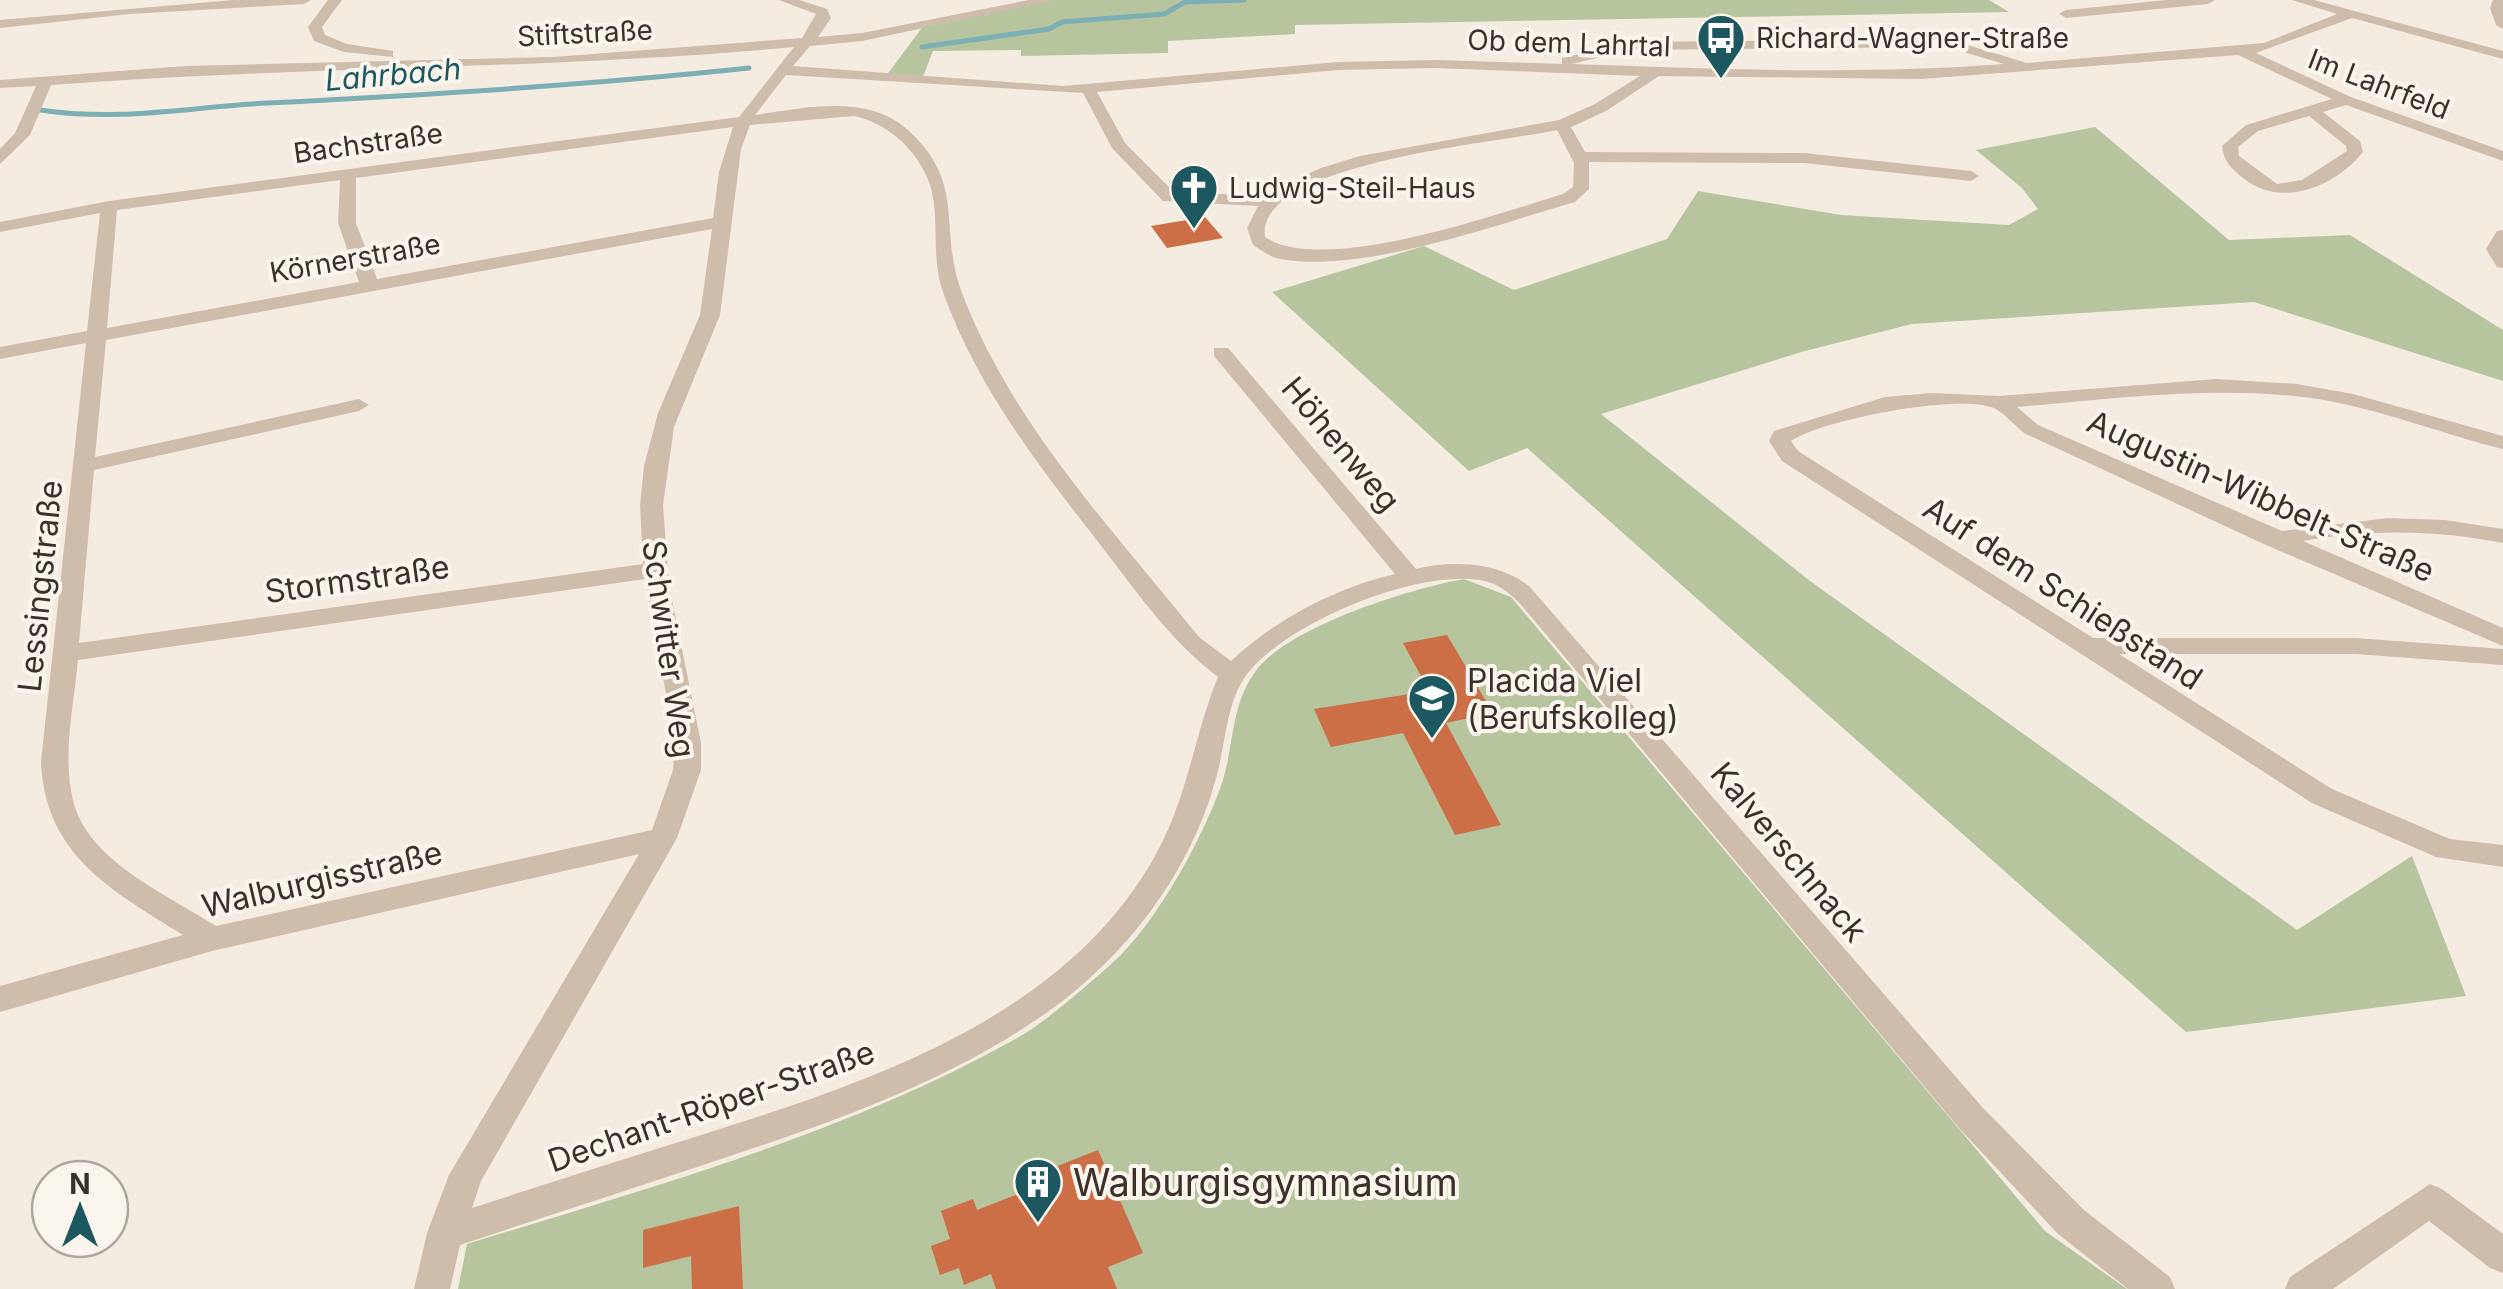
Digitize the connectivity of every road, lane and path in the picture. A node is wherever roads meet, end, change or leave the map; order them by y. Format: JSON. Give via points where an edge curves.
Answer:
{"nodes":[{"id":1,"x":304,"y":0,"type":"edge"},
{"id":2,"x":335,"y":0,"type":"edge"},
{"id":3,"x":786,"y":0,"type":"edge"},
{"id":4,"x":1049,"y":0,"type":"edge"},
{"id":5,"x":2208,"y":0,"type":"edge"},
{"id":6,"x":2299,"y":0,"type":"edge"},
{"id":7,"x":2500,"y":0,"type":"edge"},
{"id":8,"x":135,"y":5,"type":"edge"},
{"id":9,"x":2066,"y":14,"type":"dead end"},
{"id":10,"x":2348,"y":15,"type":"junction"},
{"id":11,"x":0,"y":24,"type":"edge"},
{"id":12,"x":2503,"y":25,"type":"edge"},
{"id":13,"x":806,"y":42,"type":"junction"},
{"id":14,"x":2240,"y":51,"type":"junction"},
{"id":15,"x":2503,"y":56,"type":"edge"},
{"id":16,"x":421,"y":64,"type":"junction"},
{"id":17,"x":1556,"y":67,"type":"junction"},
{"id":18,"x":2030,"y":68,"type":"junction"},
{"id":19,"x":783,"y":70,"type":"junction"},
{"id":20,"x":1657,"y":72,"type":"junction"},
{"id":21,"x":46,"y":80,"type":"junction"},
{"id":22,"x":0,"y":84,"type":"edge"},
{"id":23,"x":1088,"y":89,"type":"junction"},
{"id":24,"x":2346,"y":100,"type":"junction"},
{"id":25,"x":2312,"y":110,"type":"junction"},
{"id":26,"x":744,"y":122,"type":"junction"},
{"id":27,"x":1562,"y":125,"type":"junction"},
{"id":28,"x":2503,"y":156,"type":"edge"},
{"id":29,"x":1581,"y":157,"type":"junction"},
{"id":30,"x":0,"y":159,"type":"edge"},
{"id":31,"x":348,"y":174,"type":"junction"},
{"id":32,"x":1971,"y":176,"type":"dead end"},
{"id":33,"x":1272,"y":201,"type":"junction"},
{"id":34,"x":110,"y":206,"type":"junction"},
{"id":35,"x":721,"y":222,"type":"junction"},
{"id":36,"x":0,"y":227,"type":"edge"},
{"id":37,"x":2503,"y":235,"type":"edge"},
{"id":38,"x":2503,"y":263,"type":"edge"},
{"id":39,"x":370,"y":283,"type":"junction"},
{"id":40,"x":98,"y":332,"type":"junction"},
{"id":41,"x":1221,"y":352,"type":"dead end"},
{"id":42,"x":0,"y":353,"type":"edge"},
{"id":43,"x":1999,"y":402,"type":"junction"},
{"id":44,"x":359,"y":404,"type":"dead end"},
{"id":45,"x":2503,"y":443,"type":"edge"},
{"id":46,"x":84,"y":466,"type":"junction"},
{"id":47,"x":2503,"y":536,"type":"edge"},
{"id":48,"x":2274,"y":540,"type":"junction"},
{"id":49,"x":656,"y":570,"type":"junction"},
{"id":50,"x":1411,"y":578,"type":"junction"},
{"id":51,"x":2503,"y":638,"type":"edge"},
{"id":52,"x":2083,"y":646,"type":"junction"},
{"id":53,"x":66,"y":654,"type":"junction"},
{"id":54,"x":2503,"y":657,"type":"edge"},
{"id":55,"x":1232,"y":675,"type":"junction"},
{"id":56,"x":663,"y":838,"type":"junction"},
{"id":57,"x":2503,"y":856,"type":"edge"},
{"id":58,"x":212,"y":939,"type":"junction"},
{"id":59,"x":0,"y":999,"type":"edge"},
{"id":60,"x":445,"y":1232,"type":"junction"},
{"id":61,"x":2503,"y":1256,"type":"edge"},
{"id":62,"x":432,"y":1289,"type":"edge"},
{"id":63,"x":2157,"y":1289,"type":"edge"},
{"id":64,"x":2303,"y":1289,"type":"edge"}],
"edges":[{"from":1,"to":8,"type":"street"},
{"from":2,"to":16,"type":"street","via":[[315,27],[318,38]]},
{"from":3,"to":13,"type":"street","via":[[824,15]]},
{"from":4,"to":13,"type":"street","name":"Stiftstraße"},
{"from":5,"to":9,"type":"street"},
{"from":6,"to":10,"type":"street"},
{"from":7,"to":12,"type":"street"},
{"from":8,"to":11,"type":"street"},
{"from":10,"to":14,"type":"street","name":"Ob dem Lahrtal"},
{"from":10,"to":15,"type":"street"},
{"from":13,"to":16,"type":"street","name":"Stiftstraße"},
{"from":13,"to":19,"type":"street","name":"Schwitter Weg"},
{"from":14,"to":18,"type":"street","name":"Ob dem Lahrtal"},
{"from":14,"to":24,"type":"street","name":"Im Lahrfeld"},
{"from":16,"to":21,"type":"street","name":"Stiftstraße"},
{"from":17,"to":18,"type":"street","via":[[1616,48],[1823,42],[1956,44]]},
{"from":17,"to":20,"type":"street","name":"Ob dem Lahrtal"},
{"from":17,"to":23,"type":"street","name":"Ob dem Lahrtal","via":[[1321,66]]},
{"from":18,"to":20,"type":"street","name":"Ob dem Lahrtal","via":[[1849,76]]},
{"from":19,"to":23,"type":"street","name":"Ob dem Lahrtal"},
{"from":19,"to":26,"type":"street","name":"Schwitter Weg"},
{"from":20,"to":27,"type":"street"},
{"from":21,"to":22,"type":"street","name":"Stiftstraße"},
{"from":21,"to":30,"type":"street","via":[[16,127],[22,136]]},
{"from":23,"to":33,"type":"street","via":[[1108,133],[1169,197]]},
{"from":24,"to":25,"type":"street"},
{"from":24,"to":28,"type":"street","name":"Im Lahrfeld"},
{"from":25,"to":25,"type":"street","via":[[2242,134],[2230,146],[2231,157],[2274,190],[2300,190],[2355,152],[2354,144]]},
{"from":26,"to":31,"type":"street","name":"Bachstraße"},
{"from":26,"to":35,"type":"street","name":"Schwitter Weg"},
{"from":26,"to":55,"type":"street","via":[[845,111],[879,116],[901,129],[938,183],[946,274],[1026,434],[1190,643]]},
{"from":27,"to":29,"type":"street"},
{"from":27,"to":33,"type":"street","via":[[1366,161]]},
{"from":29,"to":32,"type":"street","via":[[1804,158]]},
{"from":29,"to":33,"type":"street","via":[[1583,186],[1568,198],[1364,252],[1290,255],[1267,247],[1256,232]]},
{"from":31,"to":34,"type":"street","name":"Bachstraße"},
{"from":31,"to":39,"type":"street","via":[[347,223]]},
{"from":34,"to":36,"type":"street","name":"Bachstraße"},
{"from":34,"to":40,"type":"street","name":"Lessingstraße"},
{"from":35,"to":39,"type":"street","name":"Körnerstraße"},
{"from":35,"to":49,"type":"street","name":"Schwitter Weg","via":[[710,315],[664,424],[652,480]]},
{"from":37,"to":38,"type":"street","via":[[2496,249]]},
{"from":39,"to":40,"type":"street","name":"Körnerstraße"},
{"from":40,"to":42,"type":"street","name":"Körnerstraße"},
{"from":40,"to":46,"type":"street","name":"Lessingstraße"},
{"from":41,"to":50,"type":"street","name":"Höhenweg"},
{"from":43,"to":45,"type":"street","via":[[2248,386],[2353,400]]},
{"from":43,"to":48,"type":"street","name":"Augustin-Wibbelt-Straße","via":[[2031,430]]},
{"from":43,"to":52,"type":"street","name":"Auf dem Schießstand","via":[[1885,403],[1781,434],[1780,441],[1790,456]]},
{"from":44,"to":46,"type":"street","name":"Lessingstraße"},
{"from":46,"to":53,"type":"street","name":"Lessingstraße"},
{"from":47,"to":48,"type":"street","via":[[2373,523]]},
{"from":48,"to":51,"type":"street","name":"Augustin-Wibbelt-Straße"},
{"from":49,"to":53,"type":"street","name":"Stormstraße"},
{"from":49,"to":56,"type":"street","name":"Schwitter Weg","via":[[688,743],[688,770]]},
{"from":50,"to":55,"type":"street","name":"Kalverschnack","via":[[1308,617],[1250,654]]},
{"from":50,"to":63,"type":"street","name":"Kalverschnack","via":[[1479,573],[1508,582],[1531,600],[1971,1118],[2071,1222]]},
{"from":52,"to":54,"type":"street","via":[[2356,646]]},
{"from":52,"to":57,"type":"street","name":"Auf dem Schießstand","via":[[2322,796],[2446,849]]},
{"from":53,"to":58,"type":"street","name":"Lessingstraße","via":[[55,762],[64,817],[109,870]]},
{"from":55,"to":60,"type":"street","name":"Dechant-Röper-Straße","via":[[1205,776],[1149,891],[1081,968],[1011,1022],[820,1112]]},
{"from":56,"to":58,"type":"street","name":"Walburgisstraße"},
{"from":56,"to":60,"type":"street","name":"Schwitter Weg","via":[[466,1175]]},
{"from":58,"to":59,"type":"street","name":"Walburgisstraße"},
{"from":60,"to":62,"type":"street","name":"Schwitter Weg"},
{"from":61,"to":64,"type":"street","via":[[2430,1200]]}]}
